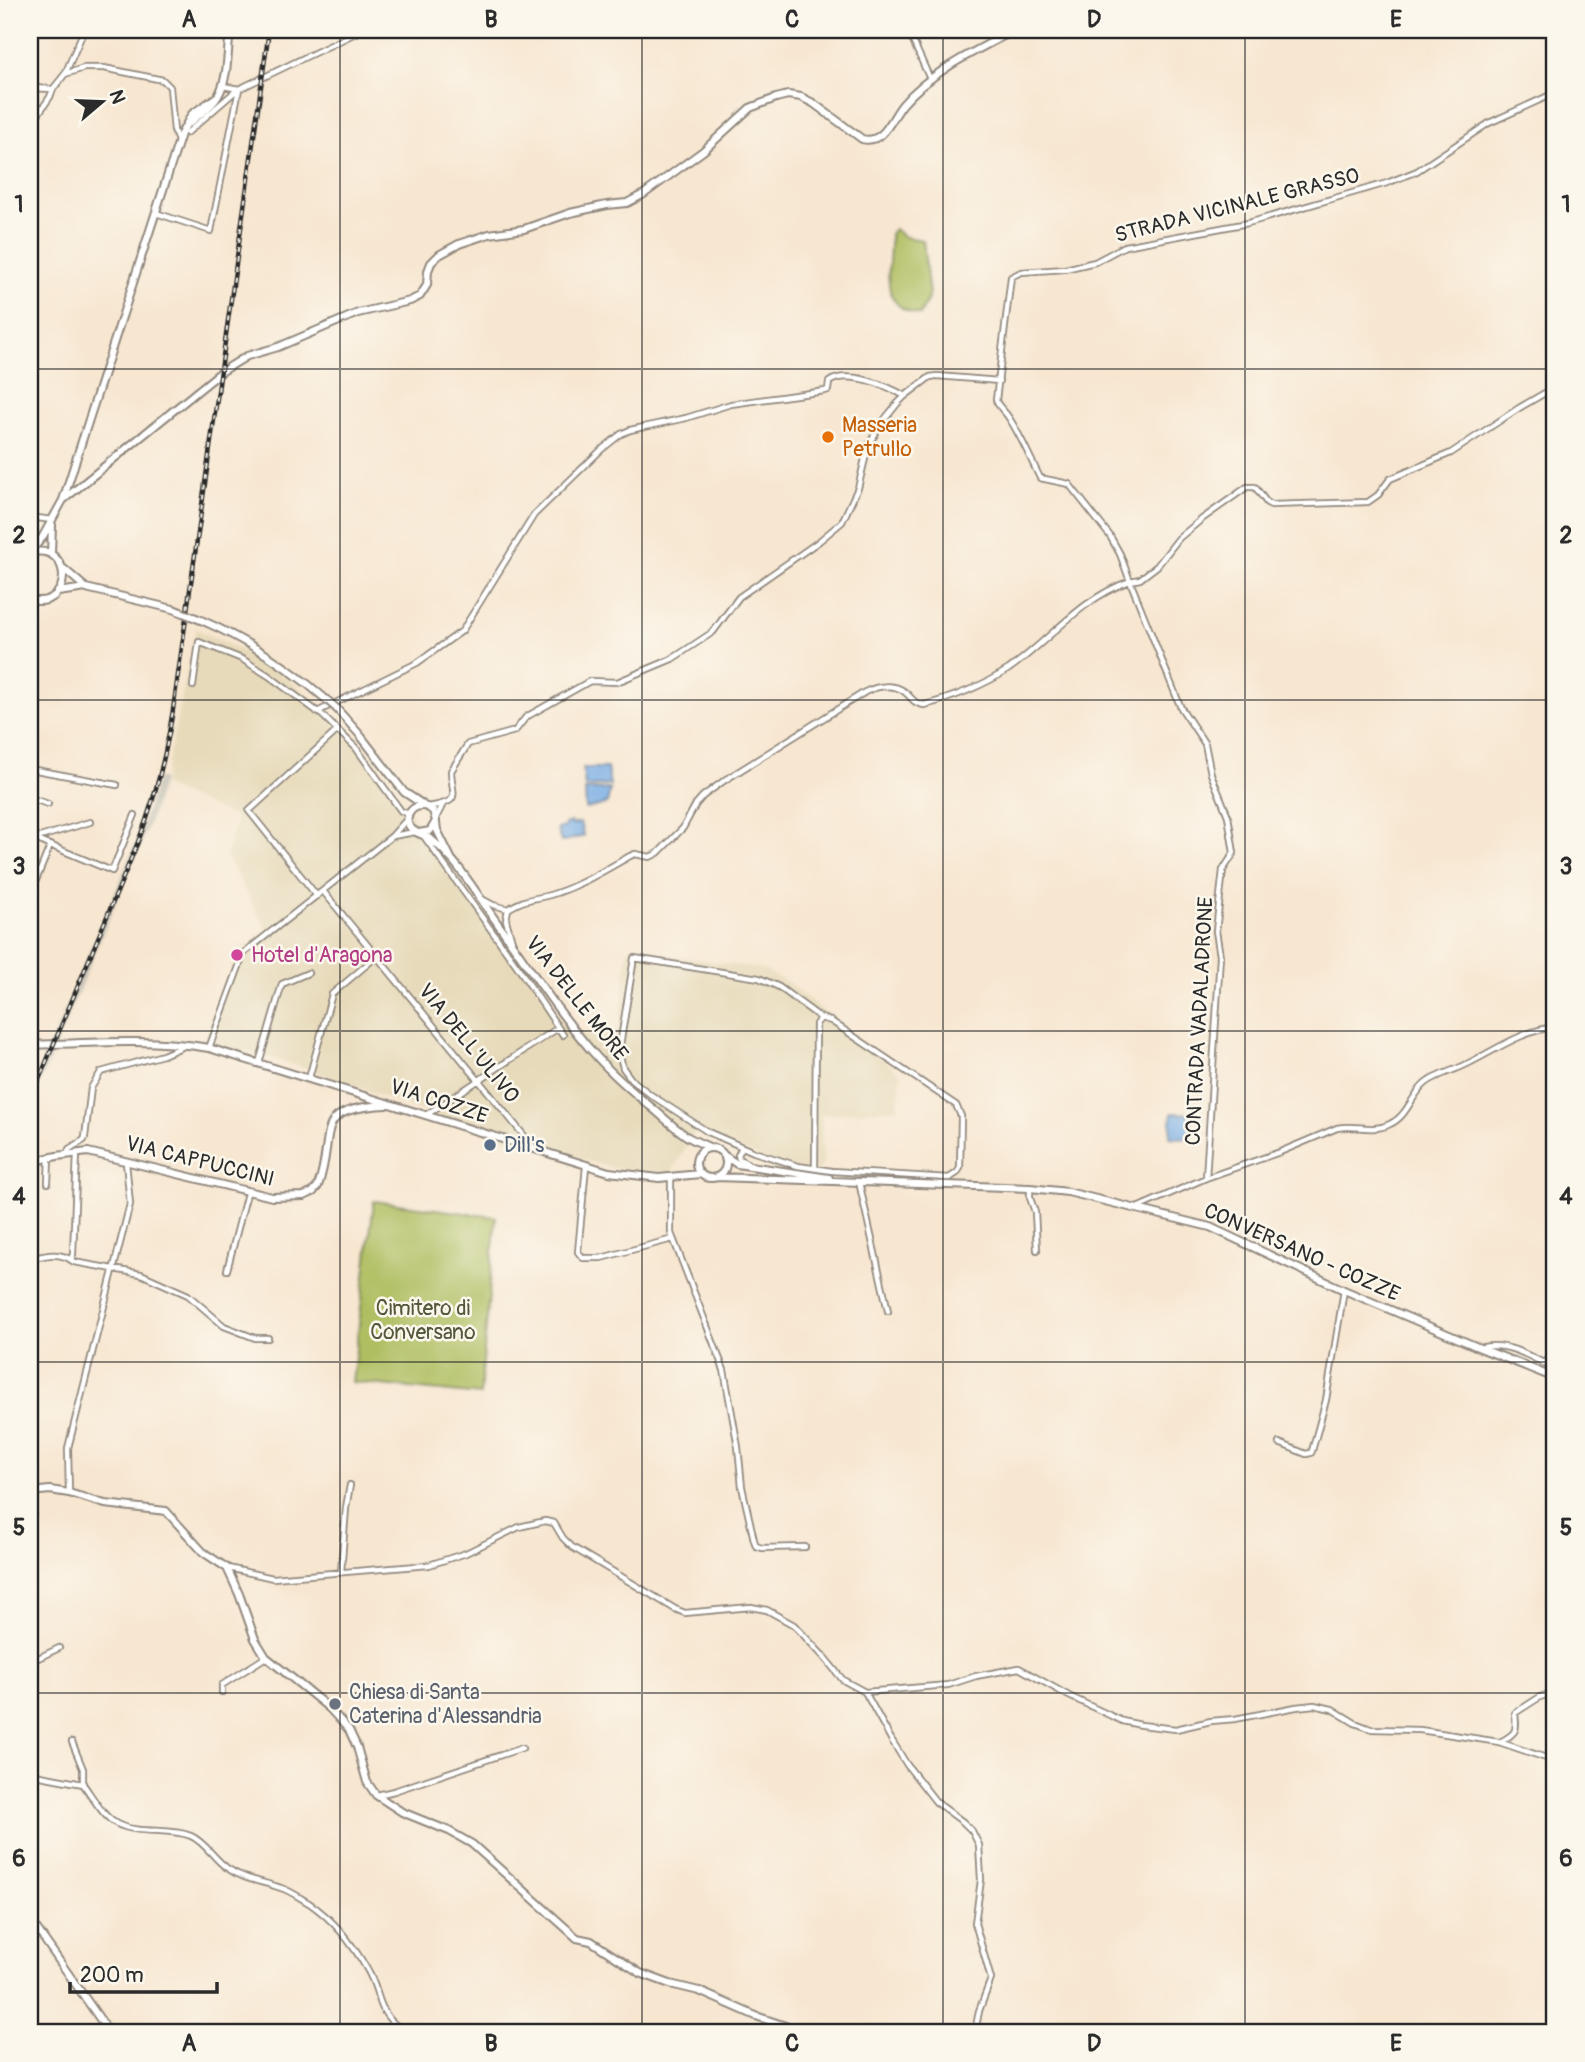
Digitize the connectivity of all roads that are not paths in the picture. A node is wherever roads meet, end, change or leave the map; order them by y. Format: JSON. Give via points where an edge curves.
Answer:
{"nodes":[{"id":1,"x":84,"y":30,"type":"edge"},
{"id":2,"x":230,"y":30,"type":"edge"},
{"id":3,"x":362,"y":30,"type":"edge"},
{"id":4,"x":908,"y":30,"type":"edge"},
{"id":5,"x":1015,"y":30,"type":"edge"},
{"id":6,"x":65,"y":74,"type":"junction"},
{"id":7,"x":930,"y":80,"type":"junction"},
{"id":8,"x":222,"y":85,"type":"junction"},
{"id":9,"x":30,"y":88,"type":"edge"},
{"id":10,"x":53,"y":89,"type":"junction"},
{"id":11,"x":239,"y":89,"type":"junction"},
{"id":12,"x":1555,"y":93,"type":"edge"},
{"id":13,"x":30,"y":126,"type":"edge"},
{"id":14,"x":184,"y":133,"type":"junction"},
{"id":15,"x":179,"y":142,"type":"junction"},
{"id":16,"x":156,"y":213,"type":"junction"},
{"id":17,"x":999,"y":381,"type":"junction"},
{"id":18,"x":1555,"y":387,"type":"edge"},
{"id":19,"x":905,"y":396,"type":"junction"},
{"id":20,"x":63,"y":500,"type":"junction"},
{"id":21,"x":30,"y":517,"type":"edge"},
{"id":22,"x":52,"y":520,"type":"junction"},
{"id":23,"x":30,"y":552,"type":"edge"},
{"id":24,"x":51,"y":554,"type":"junction"},
{"id":25,"x":62,"y":567,"type":"junction"},
{"id":26,"x":1130,"y":581,"type":"junction"},
{"id":27,"x":86,"y":589,"type":"junction"},
{"id":28,"x":58,"y":592,"type":"junction"},
{"id":29,"x":30,"y":602,"type":"edge"},
{"id":30,"x":193,"y":686,"type":"dead end"},
{"id":31,"x":317,"y":712,"type":"junction"},
{"id":32,"x":338,"y":730,"type":"junction"},
{"id":33,"x":30,"y":769,"type":"edge"},
{"id":34,"x":117,"y":785,"type":"dead end"},
{"id":35,"x":404,"y":792,"type":"junction"},
{"id":36,"x":30,"y":798,"type":"edge"},
{"id":37,"x":48,"y":803,"type":"dead end"},
{"id":38,"x":443,"y":804,"type":"junction"},
{"id":39,"x":426,"y":806,"type":"junction"},
{"id":40,"x":409,"y":814,"type":"junction"},
{"id":41,"x":135,"y":815,"type":"dead end"},
{"id":42,"x":436,"y":819,"type":"junction"},
{"id":43,"x":90,"y":822,"type":"dead end"},
{"id":44,"x":420,"y":834,"type":"junction"},
{"id":45,"x":392,"y":836,"type":"junction"},
{"id":46,"x":32,"y":839,"type":"edge"},
{"id":47,"x":50,"y":846,"type":"junction"},
{"id":48,"x":456,"y":866,"type":"junction"},
{"id":49,"x":323,"y":891,"type":"junction"},
{"id":50,"x":30,"y":895,"type":"edge"},
{"id":51,"x":317,"y":896,"type":"junction"},
{"id":52,"x":479,"y":898,"type":"junction"},
{"id":53,"x":508,"y":909,"type":"junction"},
{"id":54,"x":513,"y":945,"type":"junction"},
{"id":55,"x":377,"y":956,"type":"junction"},
{"id":56,"x":308,"y":973,"type":"dead end"},
{"id":57,"x":821,"y":1018,"type":"junction"},
{"id":58,"x":1555,"y":1027,"type":"edge"},
{"id":59,"x":558,"y":1028,"type":"junction"},
{"id":60,"x":563,"y":1035,"type":"dead end"},
{"id":61,"x":30,"y":1045,"type":"edge"},
{"id":62,"x":188,"y":1045,"type":"junction"},
{"id":63,"x":209,"y":1048,"type":"junction"},
{"id":64,"x":259,"y":1063,"type":"junction"},
{"id":65,"x":309,"y":1078,"type":"junction"},
{"id":66,"x":480,"y":1080,"type":"junction"},
{"id":67,"x":391,"y":1104,"type":"junction"},
{"id":68,"x":426,"y":1115,"type":"junction"},
{"id":69,"x":711,"y":1133,"type":"junction"},
{"id":70,"x":686,"y":1136,"type":"junction"},
{"id":71,"x":697,"y":1141,"type":"junction"},
{"id":72,"x":709,"y":1147,"type":"junction"},
{"id":73,"x":742,"y":1147,"type":"junction"},
{"id":74,"x":536,"y":1150,"type":"junction"},
{"id":75,"x":77,"y":1153,"type":"junction"},
{"id":76,"x":67,"y":1155,"type":"junction"},
{"id":77,"x":697,"y":1155,"type":"junction"},
{"id":78,"x":725,"y":1156,"type":"junction"},
{"id":79,"x":49,"y":1158,"type":"junction"},
{"id":80,"x":125,"y":1161,"type":"junction"},
{"id":81,"x":31,"y":1162,"type":"edge"},
{"id":82,"x":695,"y":1164,"type":"junction"},
{"id":83,"x":586,"y":1166,"type":"junction"},
{"id":84,"x":815,"y":1167,"type":"junction"},
{"id":85,"x":700,"y":1174,"type":"junction"},
{"id":86,"x":794,"y":1174,"type":"junction"},
{"id":87,"x":681,"y":1176,"type":"junction"},
{"id":88,"x":671,"y":1177,"type":"junction"},
{"id":89,"x":717,"y":1177,"type":"junction"},
{"id":90,"x":1206,"y":1178,"type":"junction"},
{"id":91,"x":859,"y":1182,"type":"junction"},
{"id":92,"x":48,"y":1183,"type":"dead end"},
{"id":93,"x":1030,"y":1188,"type":"junction"},
{"id":94,"x":247,"y":1192,"type":"junction"},
{"id":95,"x":32,"y":1200,"type":"dead end"},
{"id":96,"x":1136,"y":1208,"type":"junction"},
{"id":97,"x":673,"y":1239,"type":"junction"},
{"id":98,"x":1037,"y":1250,"type":"dead end"},
{"id":99,"x":30,"y":1259,"type":"edge"},
{"id":100,"x":71,"y":1259,"type":"junction"},
{"id":101,"x":112,"y":1270,"type":"junction"},
{"id":102,"x":227,"y":1270,"type":"dead end"},
{"id":103,"x":1344,"y":1290,"type":"junction"},
{"id":104,"x":888,"y":1311,"type":"dead end"},
{"id":105,"x":268,"y":1338,"type":"dead end"},
{"id":106,"x":1480,"y":1348,"type":"junction"},
{"id":107,"x":1555,"y":1350,"type":"edge"},
{"id":108,"x":1544,"y":1363,"type":"junction"},
{"id":109,"x":1555,"y":1369,"type":"edge"},
{"id":110,"x":1555,"y":1378,"type":"edge"},
{"id":111,"x":1279,"y":1443,"type":"dead end"},
{"id":112,"x":350,"y":1485,"type":"dead end"},
{"id":113,"x":30,"y":1492,"type":"edge"},
{"id":114,"x":69,"y":1493,"type":"junction"},
{"id":115,"x":30,"y":1511,"type":"edge"},
{"id":116,"x":30,"y":1523,"type":"edge"},
{"id":117,"x":805,"y":1547,"type":"dead end"},
{"id":118,"x":227,"y":1568,"type":"junction"},
{"id":119,"x":341,"y":1572,"type":"junction"},
{"id":120,"x":59,"y":1648,"type":"dead end"},
{"id":121,"x":266,"y":1657,"type":"junction"},
{"id":122,"x":30,"y":1662,"type":"edge"},
{"id":123,"x":222,"y":1692,"type":"dead end"},
{"id":124,"x":865,"y":1692,"type":"junction"},
{"id":125,"x":1555,"y":1692,"type":"edge"},
{"id":126,"x":72,"y":1742,"type":"dead end"},
{"id":127,"x":1499,"y":1742,"type":"junction"},
{"id":128,"x":522,"y":1748,"type":"dead end"},
{"id":129,"x":1555,"y":1760,"type":"edge"},
{"id":130,"x":30,"y":1774,"type":"edge"},
{"id":131,"x":83,"y":1784,"type":"junction"},
{"id":132,"x":376,"y":1795,"type":"junction"},
{"id":133,"x":30,"y":1919,"type":"edge"},
{"id":134,"x":109,"y":2032,"type":"edge"},
{"id":135,"x":406,"y":2032,"type":"edge"},
{"id":136,"x":803,"y":2032,"type":"edge"},
{"id":137,"x":975,"y":2032,"type":"edge"}],
"edges":[{"from":1,"to":6,"type":"street"},
{"from":2,"to":8,"type":"street"},
{"from":3,"to":11,"type":"street"},
{"from":4,"to":7,"type":"street"},
{"from":5,"to":7,"type":"street"},
{"from":6,"to":10,"type":"street"},
{"from":6,"to":15,"type":"street","via":[[104,68],[163,80],[170,88]]},
{"from":7,"to":20,"type":"street","via":[[904,103],[880,137],[870,141],[813,103],[788,95],[750,108],[703,151],[627,204],[607,205],[458,244],[431,263],[420,296],[358,313],[247,356]]},
{"from":8,"to":11,"type":"street"},
{"from":8,"to":14,"type":"street","via":[[218,96]]},
{"from":9,"to":10,"type":"street"},
{"from":10,"to":13,"type":"street"},
{"from":11,"to":14,"type":"street"},
{"from":11,"to":16,"type":"street","via":[[211,232]]},
{"from":12,"to":17,"type":"street","name":"STRADA VICINALE GRASSO","via":[[1489,123],[1417,171],[1387,183],[1248,223],[1125,246],[1095,262],[1011,277]]},
{"from":14,"to":15,"type":"street"},
{"from":15,"to":16,"type":"street"},
{"from":16,"to":20,"type":"street"},
{"from":17,"to":19,"type":"street","via":[[930,377]]},
{"from":17,"to":26,"type":"street","name":"CONTRADA VADALADRONE","via":[[996,404],[1007,415],[1040,478],[1069,484],[1110,536]]},
{"from":18,"to":26,"type":"street","via":[[1451,453],[1390,479],[1368,502],[1271,505],[1255,488],[1247,487],[1179,538],[1157,566]]},
{"from":19,"to":31,"type":"street","via":[[879,383],[837,378],[825,391],[731,404],[625,431],[534,515],[462,631],[417,663]]},
{"from":19,"to":38,"type":"street","via":[[868,446],[858,488],[842,522],[739,597],[713,632],[672,659],[617,682],[590,681],[526,717],[515,730],[468,744],[451,771],[454,797]]},
{"from":20,"to":22,"type":"street"},
{"from":21,"to":22,"type":"street"},
{"from":22,"to":23,"type":"street"},
{"from":22,"to":24,"type":"street"},
{"from":23,"to":24,"type":"street"},
{"from":24,"to":25,"type":"street"},
{"from":25,"to":27,"type":"street"},
{"from":25,"to":28,"type":"street"},
{"from":26,"to":53,"type":"street","via":[[1090,601],[1011,667],[976,686],[924,705],[897,687],[864,692],[703,796],[683,828],[658,853],[650,857],[635,854],[572,886]]},
{"from":26,"to":90,"type":"street","name":"CONTRADA VADALADRONE","via":[[1181,708],[1205,744],[1228,816],[1234,853],[1223,870],[1216,931],[1220,956]]},
{"from":27,"to":28,"type":"street"},
{"from":27,"to":35,"type":"street","bridge":true,"via":[[201,620],[275,660],[335,708]]},
{"from":28,"to":29,"type":"street","via":[[44,601]]},
{"from":30,"to":31,"type":"street","via":[[199,642],[242,659]]},
{"from":31,"to":32,"type":"street"},
{"from":32,"to":40,"type":"street","via":[[371,766],[401,811]]},
{"from":32,"to":51,"type":"street","via":[[249,811]]},
{"from":33,"to":34,"type":"street"},
{"from":35,"to":39,"type":"street"},
{"from":35,"to":40,"type":"street"},
{"from":36,"to":37,"type":"street"},
{"from":38,"to":39,"type":"street"},
{"from":38,"to":42,"type":"street"},
{"from":39,"to":40,"type":"street","via":[[416,806]]},
{"from":39,"to":42,"type":"street"},
{"from":40,"to":44,"type":"street","via":[[409,825]]},
{"from":40,"to":45,"type":"street"},
{"from":41,"to":47,"type":"street","via":[[112,871]]},
{"from":42,"to":44,"type":"street","via":[[430,831]]},
{"from":42,"to":48,"type":"street"},
{"from":43,"to":46,"type":"street"},
{"from":44,"to":45,"type":"street"},
{"from":44,"to":48,"type":"street","via":[[430,837]]},
{"from":44,"to":59,"type":"street"},
{"from":45,"to":49,"type":"street"},
{"from":46,"to":47,"type":"street"},
{"from":47,"to":50,"type":"street"},
{"from":48,"to":52,"type":"street","name":"VIA DELLE MORE"},
{"from":49,"to":51,"type":"street"},
{"from":49,"to":55,"type":"street","name":"VIA DELL'ULIVO"},
{"from":51,"to":63,"type":"street","via":[[244,953]]},
{"from":52,"to":53,"type":"street"},
{"from":52,"to":54,"type":"street","name":"VIA DELLE MORE"},
{"from":53,"to":54,"type":"street"},
{"from":54,"to":70,"type":"street","name":"VIA DELLE MORE","via":[[596,1055],[626,1087]]},
{"from":55,"to":65,"type":"street","via":[[332,994]]},
{"from":55,"to":66,"type":"street","name":"VIA DELL'ULIVO"},
{"from":56,"to":64,"type":"street","via":[[282,984]]},
{"from":57,"to":69,"type":"street","via":[[759,978],[634,958],[619,1052],[623,1068],[651,1095]]},
{"from":57,"to":84,"type":"street","via":[[816,1024]]},
{"from":57,"to":84,"type":"street","via":[[956,1105],[961,1116],[960,1168],[949,1178]]},
{"from":58,"to":90,"type":"street","via":[[1528,1033],[1427,1082],[1400,1118],[1384,1127],[1337,1128]]},
{"from":59,"to":60,"type":"street"},
{"from":59,"to":66,"type":"street"},
{"from":61,"to":62,"type":"street","name":"VIA COZZE"},
{"from":62,"to":63,"type":"street","name":"VIA COZZE"},
{"from":62,"to":76,"type":"street","via":[[101,1072],[91,1088],[84,1140]]},
{"from":63,"to":64,"type":"street","name":"VIA COZZE"},
{"from":64,"to":65,"type":"street","name":"VIA COZZE"},
{"from":65,"to":67,"type":"street","name":"VIA COZZE"},
{"from":66,"to":68,"type":"street"},
{"from":66,"to":74,"type":"street","name":"VIA DELL'ULIVO"},
{"from":67,"to":68,"type":"street","name":"VIA COZZE"},
{"from":67,"to":94,"type":"street","name":"VIA CAPPUCCINI","via":[[348,1110],[333,1120],[313,1192],[281,1198]]},
{"from":68,"to":74,"type":"street","name":"VIA COZZE"},
{"from":69,"to":71,"type":"street"},
{"from":69,"to":72,"type":"street"},
{"from":69,"to":73,"type":"street"},
{"from":70,"to":71,"type":"street"},
{"from":70,"to":77,"type":"street"},
{"from":71,"to":72,"type":"street"},
{"from":72,"to":77,"type":"street"},
{"from":72,"to":78,"type":"street"},
{"from":73,"to":84,"type":"street","via":[[798,1166]]},
{"from":73,"to":86,"type":"street","via":[[738,1159],[742,1162]]},
{"from":74,"to":83,"type":"street","name":"VIA COZZE"},
{"from":75,"to":76,"type":"street","name":"VIA CAPPUCCINI"},
{"from":75,"to":80,"type":"street","name":"VIA CAPPUCCINI"},
{"from":75,"to":100,"type":"street"},
{"from":76,"to":79,"type":"street","name":"VIA CAPPUCCINI"},
{"from":77,"to":82,"type":"street"},
{"from":78,"to":86,"type":"street","via":[[737,1164]]},
{"from":78,"to":89,"type":"street","via":[[726,1166]]},
{"from":79,"to":81,"type":"street","name":"VIA CAPPUCCINI"},
{"from":79,"to":92,"type":"street"},
{"from":80,"to":94,"type":"street","name":"VIA CAPPUCCINI"},
{"from":80,"to":101,"type":"street","via":[[130,1204]]},
{"from":81,"to":95,"type":"street"},
{"from":82,"to":85,"type":"street"},
{"from":82,"to":87,"type":"street"},
{"from":83,"to":88,"type":"street","name":"VIA COZZE","via":[[640,1177]]},
{"from":83,"to":97,"type":"street","via":[[578,1252],[583,1258],[601,1258]]},
{"from":85,"to":87,"type":"street","name":"VIA COZZE"},
{"from":85,"to":89,"type":"street"},
{"from":86,"to":91,"type":"street"},
{"from":87,"to":88,"type":"street","name":"VIA COZZE"},
{"from":88,"to":97,"type":"street"},
{"from":89,"to":91,"type":"street"},
{"from":90,"to":96,"type":"street"},
{"from":91,"to":93,"type":"street","name":"CONVERSANO - COZZE"},
{"from":91,"to":104,"type":"street"},
{"from":93,"to":96,"type":"street","name":"CONVERSANO - COZZE"},
{"from":93,"to":98,"type":"street"},
{"from":94,"to":102,"type":"street"},
{"from":96,"to":103,"type":"street","name":"CONVERSANO - COZZE","via":[[1210,1227]]},
{"from":97,"to":117,"type":"street","via":[[724,1370],[756,1546]]},
{"from":99,"to":100,"type":"street","via":[[49,1254]]},
{"from":100,"to":101,"type":"street"},
{"from":101,"to":105,"type":"street","via":[[141,1274],[188,1295],[224,1326]]},
{"from":101,"to":114,"type":"street","via":[[68,1448]]},
{"from":103,"to":106,"type":"street","name":"CONVERSANO - COZZE"},
{"from":103,"to":111,"type":"street","via":[[1326,1400],[1312,1451],[1306,1454]]},
{"from":106,"to":108,"type":"street","via":[[1508,1348]]},
{"from":106,"to":110,"type":"street","name":"CONVERSANO - COZZE"},
{"from":107,"to":108,"type":"street"},
{"from":108,"to":109,"type":"street"},
{"from":112,"to":119,"type":"street"},
{"from":113,"to":114,"type":"street"},
{"from":114,"to":118,"type":"street","via":[[105,1504],[166,1511],[203,1552]]},
{"from":115,"to":116,"type":"street"},
{"from":118,"to":119,"type":"street","via":[[273,1578]]},
{"from":118,"to":121,"type":"street"},
{"from":119,"to":124,"type":"street","via":[[429,1565],[519,1527],[551,1521],[572,1547],[685,1613],[760,1607],[780,1616],[803,1633],[842,1680]]},
{"from":120,"to":122,"type":"street"},
{"from":121,"to":123,"type":"street","via":[[222,1685]]},
{"from":121,"to":132,"type":"street","via":[[349,1730]]},
{"from":124,"to":127,"type":"street","via":[[947,1685],[1015,1668],[1122,1721],[1153,1727],[1176,1729],[1314,1705],[1371,1729],[1420,1730]]},
{"from":124,"to":137,"type":"street","via":[[907,1765],[936,1802],[972,1831],[979,1845],[981,1880],[975,1923],[991,1979]]},
{"from":125,"to":127,"type":"street","via":[[1515,1713],[1516,1730]]},
{"from":126,"to":131,"type":"street","via":[[83,1769]]},
{"from":127,"to":129,"type":"street"},
{"from":128,"to":132,"type":"street"},
{"from":130,"to":131,"type":"street"},
{"from":131,"to":135,"type":"street","via":[[117,1824],[194,1838],[238,1875],[283,1888],[332,1920],[369,1973],[388,2018]]},
{"from":132,"to":136,"type":"street","via":[[401,1812],[472,1844],[577,1938],[591,1941],[640,1973]]},
{"from":133,"to":134,"type":"street"}]}
